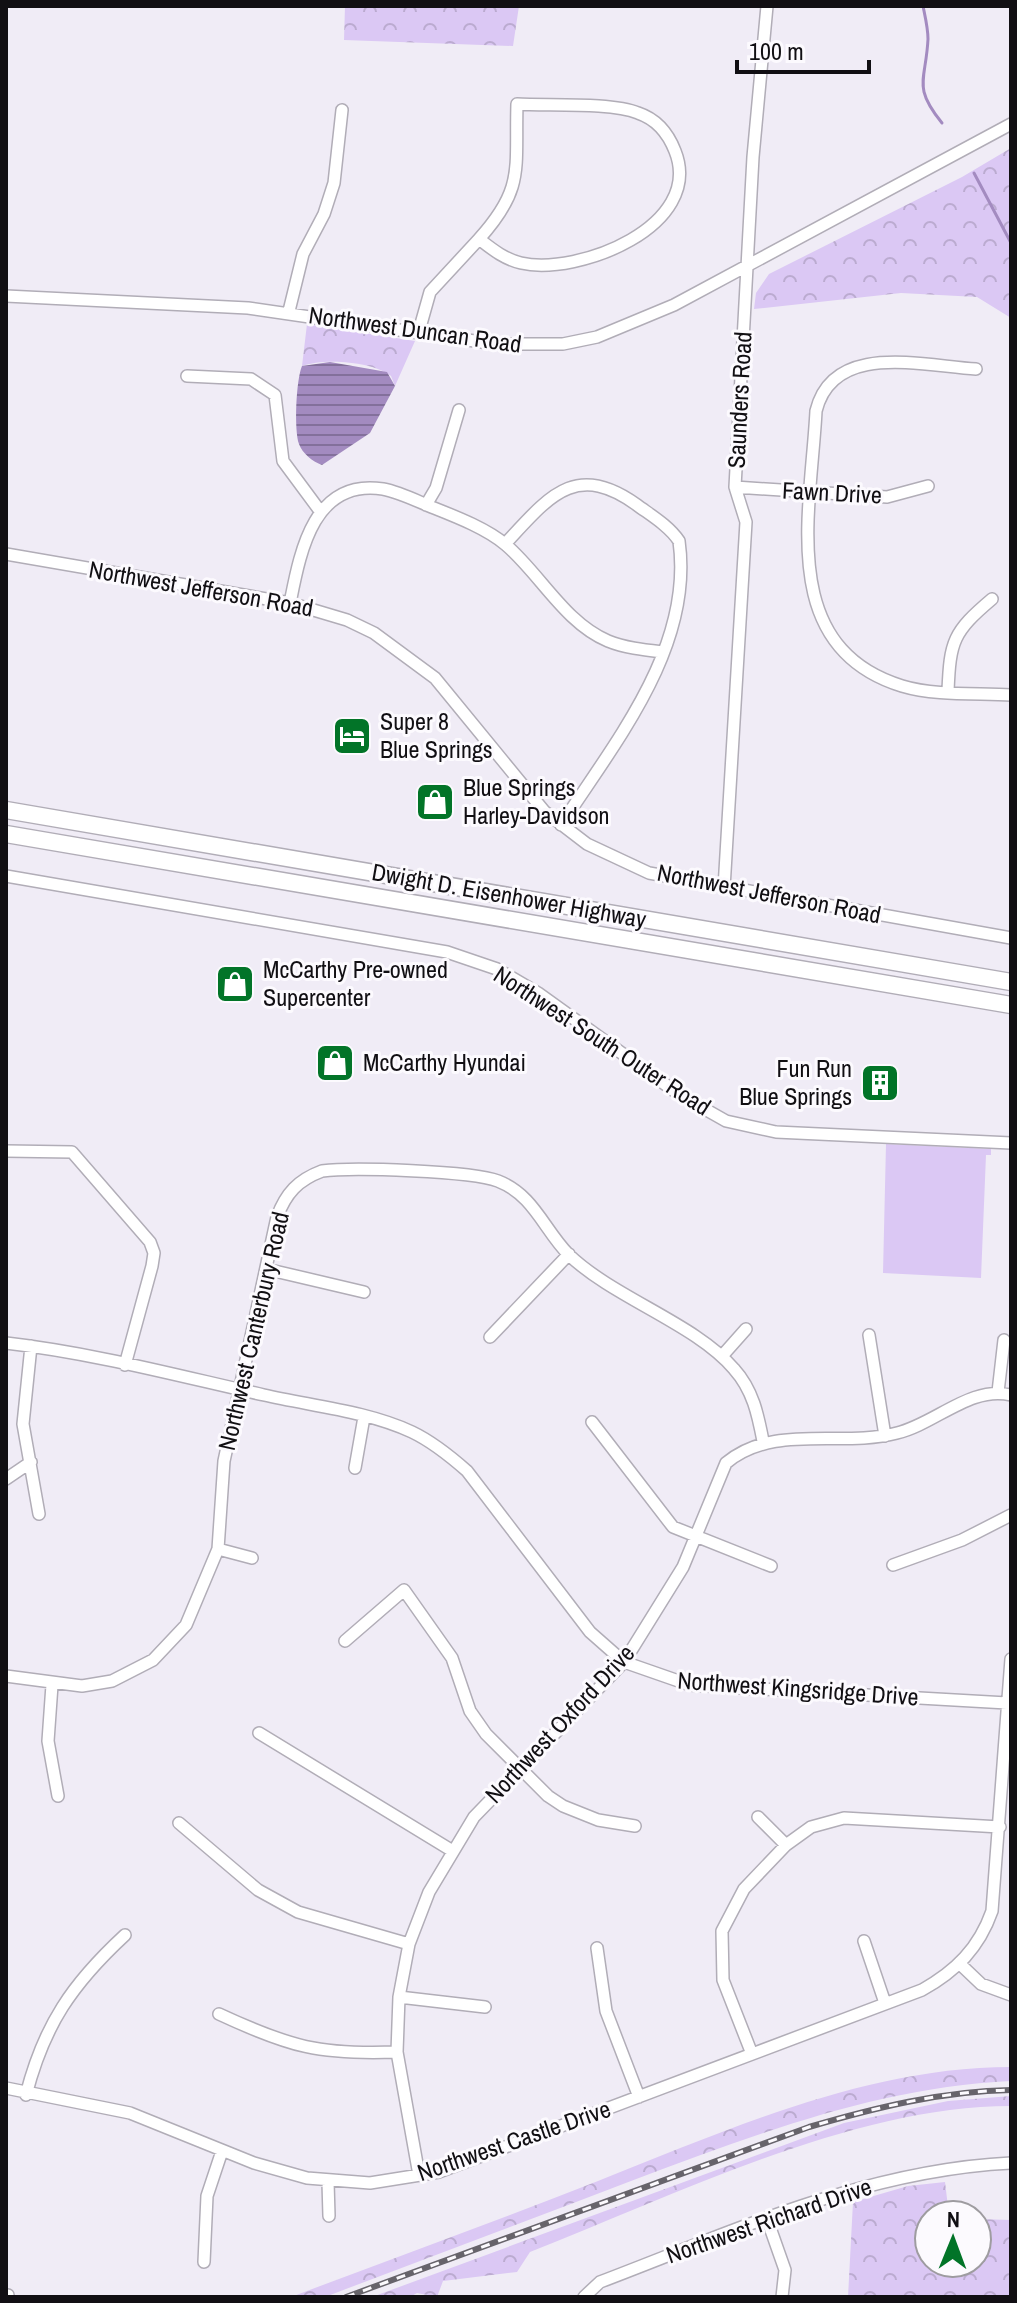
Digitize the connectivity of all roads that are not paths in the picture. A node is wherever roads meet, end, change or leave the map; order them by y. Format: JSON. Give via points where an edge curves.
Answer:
{"nodes":[{"id":1,"x":767,"y":6,"type":"edge"},
{"id":2,"x":342,"y":110,"type":"dead end"},
{"id":3,"x":1011,"y":124,"type":"edge"},
{"id":4,"x":479,"y":239,"type":"junction"},
{"id":5,"x":747,"y":268,"type":"junction"},
{"id":6,"x":6,"y":296,"type":"edge"},
{"id":7,"x":289,"y":311,"type":"junction"},
{"id":8,"x":419,"y":331,"type":"junction"},
{"id":9,"x":976,"y":369,"type":"dead end"},
{"id":10,"x":187,"y":376,"type":"dead end"},
{"id":11,"x":459,"y":410,"type":"dead end"},
{"id":12,"x":928,"y":486,"type":"dead end"},
{"id":13,"x":735,"y":487,"type":"junction"},
{"id":14,"x":812,"y":492,"type":"junction"},
{"id":15,"x":426,"y":505,"type":"junction"},
{"id":16,"x":320,"y":511,"type":"junction"},
{"id":17,"x":505,"y":544,"type":"junction"},
{"id":18,"x":6,"y":554,"type":"edge"},
{"id":19,"x":992,"y":599,"type":"dead end"},
{"id":20,"x":290,"y":603,"type":"junction"},
{"id":21,"x":663,"y":652,"type":"junction"},
{"id":22,"x":948,"y":691,"type":"junction"},
{"id":23,"x":1011,"y":695,"type":"edge"},
{"id":24,"x":6,"y":810,"type":"edge"},
{"id":25,"x":561,"y":825,"type":"junction"},
{"id":26,"x":6,"y":834,"type":"edge"},
{"id":27,"x":6,"y":876,"type":"edge"},
{"id":28,"x":724,"y":888,"type":"junction"},
{"id":29,"x":1011,"y":938,"type":"edge"},
{"id":30,"x":1011,"y":982,"type":"edge"},
{"id":31,"x":1011,"y":1005,"type":"edge"},
{"id":32,"x":1011,"y":1143,"type":"edge"},
{"id":33,"x":6,"y":1151,"type":"edge"},
{"id":34,"x":569,"y":1254,"type":"junction"},
{"id":35,"x":266,"y":1269,"type":"junction"},
{"id":36,"x":364,"y":1292,"type":"dead end"},
{"id":37,"x":746,"y":1329,"type":"dead end"},
{"id":38,"x":869,"y":1335,"type":"dead end"},
{"id":39,"x":490,"y":1337,"type":"dead end"},
{"id":40,"x":1004,"y":1340,"type":"dead end"},
{"id":41,"x":6,"y":1343,"type":"edge"},
{"id":42,"x":31,"y":1346,"type":"junction"},
{"id":43,"x":722,"y":1356,"type":"junction"},
{"id":44,"x":125,"y":1365,"type":"junction"},
{"id":45,"x":240,"y":1390,"type":"junction"},
{"id":46,"x":998,"y":1392,"type":"junction"},
{"id":47,"x":1011,"y":1395,"type":"edge"},
{"id":48,"x":364,"y":1417,"type":"junction"},
{"id":49,"x":592,"y":1422,"type":"dead end"},
{"id":50,"x":885,"y":1436,"type":"junction"},
{"id":51,"x":763,"y":1441,"type":"junction"},
{"id":52,"x":31,"y":1462,"type":"junction"},
{"id":53,"x":355,"y":1468,"type":"dead end"},
{"id":54,"x":6,"y":1479,"type":"edge"},
{"id":55,"x":39,"y":1514,"type":"dead end"},
{"id":56,"x":1011,"y":1515,"type":"edge"},
{"id":57,"x":694,"y":1537,"type":"junction"},
{"id":58,"x":218,"y":1549,"type":"junction"},
{"id":59,"x":252,"y":1558,"type":"dead end"},
{"id":60,"x":893,"y":1565,"type":"dead end"},
{"id":61,"x":771,"y":1566,"type":"dead end"},
{"id":62,"x":345,"y":1641,"type":"dead end"},
{"id":63,"x":1011,"y":1659,"type":"edge"},
{"id":64,"x":624,"y":1662,"type":"junction"},
{"id":65,"x":6,"y":1676,"type":"edge"},
{"id":66,"x":52,"y":1685,"type":"junction"},
{"id":67,"x":1007,"y":1703,"type":"junction"},
{"id":68,"x":259,"y":1733,"type":"dead end"},
{"id":69,"x":1008,"y":1752,"type":"edge"},
{"id":70,"x":520,"y":1769,"type":"junction"},
{"id":71,"x":58,"y":1796,"type":"dead end"},
{"id":72,"x":758,"y":1817,"type":"dead end"},
{"id":73,"x":179,"y":1823,"type":"dead end"},
{"id":74,"x":635,"y":1826,"type":"dead end"},
{"id":75,"x":1000,"y":1827,"type":"junction"},
{"id":76,"x":786,"y":1845,"type":"junction"},
{"id":77,"x":451,"y":1850,"type":"junction"},
{"id":78,"x":997,"y":1872,"type":"junction"},
{"id":79,"x":1011,"y":1873,"type":"edge"},
{"id":80,"x":125,"y":1935,"type":"dead end"},
{"id":81,"x":864,"y":1941,"type":"dead end"},
{"id":82,"x":409,"y":1944,"type":"junction"},
{"id":83,"x":597,"y":1948,"type":"dead end"},
{"id":84,"x":960,"y":1964,"type":"junction"},
{"id":85,"x":1011,"y":1995,"type":"edge"},
{"id":86,"x":399,"y":1997,"type":"junction"},
{"id":87,"x":885,"y":2003,"type":"junction"},
{"id":88,"x":485,"y":2007,"type":"dead end"},
{"id":89,"x":219,"y":2014,"type":"dead end"},
{"id":90,"x":397,"y":2052,"type":"junction"},
{"id":91,"x":752,"y":2054,"type":"junction"},
{"id":92,"x":6,"y":2088,"type":"edge"},
{"id":93,"x":26,"y":2095,"type":"junction"},
{"id":94,"x":639,"y":2097,"type":"junction"},
{"id":95,"x":222,"y":2151,"type":"junction"},
{"id":96,"x":1011,"y":2163,"type":"edge"},
{"id":97,"x":419,"y":2175,"type":"junction"},
{"id":98,"x":328,"y":2182,"type":"junction"},
{"id":99,"x":329,"y":2216,"type":"dead end"},
{"id":100,"x":767,"y":2219,"type":"junction"},
{"id":101,"x":204,"y":2262,"type":"dead end"},
{"id":102,"x":584,"y":2297,"type":"edge"},
{"id":103,"x":782,"y":2297,"type":"edge"}],
"edges":[{"from":1,"to":5,"type":"street","name":"Saunders Road"},
{"from":2,"to":7,"type":"street","via":[[334,183],[303,254]]},
{"from":3,"to":5,"type":"street","name":"Northwest Duncan Road"},
{"from":4,"to":4,"type":"street","via":[[508,259],[551,264],[596,254],[648,230],[669,211],[679,186],[671,142],[652,120],[626,110],[517,104],[513,189],[503,212]]},
{"from":4,"to":8,"type":"street","via":[[430,292]]},
{"from":5,"to":8,"type":"street","name":"Northwest Duncan Road","via":[[638,322],[563,344],[520,346]]},
{"from":5,"to":13,"type":"street","name":"Saunders Road"},
{"from":6,"to":7,"type":"street","name":"Northwest Duncan Road"},
{"from":7,"to":8,"type":"street","name":"Northwest Duncan Road"},
{"from":9,"to":14,"type":"street","via":[[871,362],[835,378],[816,411]]},
{"from":10,"to":16,"type":"street","via":[[251,379],[275,395],[283,461]]},
{"from":11,"to":15,"type":"street"},
{"from":12,"to":14,"type":"street","name":"Fawn Drive","via":[[898,497]]},
{"from":13,"to":14,"type":"street","name":"Fawn Drive"},
{"from":13,"to":28,"type":"street","name":"Saunders Road","via":[[746,522]]},
{"from":14,"to":22,"type":"street","via":[[808,580],[827,629],[855,662],[872,672],[903,686]]},
{"from":15,"to":16,"type":"street","via":[[373,488],[348,494]]},
{"from":15,"to":17,"type":"street"},
{"from":16,"to":20,"type":"street","via":[[301,549]]},
{"from":17,"to":21,"type":"street","via":[[592,631],[609,641]]},
{"from":17,"to":21,"type":"street","via":[[542,505],[571,487],[592,482],[630,500],[679,541],[681,574]]},
{"from":18,"to":20,"type":"street","name":"Northwest Jefferson Road"},
{"from":19,"to":22,"type":"street","via":[[963,623],[951,643]]},
{"from":20,"to":25,"type":"street","name":"Northwest Jefferson Road","via":[[347,620],[417,661],[465,711],[524,791]]},
{"from":21,"to":25,"type":"street","via":[[655,675]]},
{"from":22,"to":23,"type":"street"},
{"from":24,"to":30,"type":"highway","name":"Dwight D. Eisenhower Highway"},
{"from":25,"to":28,"type":"street","name":"Northwest Jefferson Road","via":[[600,852],[637,868]]},
{"from":26,"to":31,"type":"highway","name":"Dwight D. Eisenhower Highway"},
{"from":27,"to":32,"type":"street","name":"Northwest South Outer Road","via":[[474,960],[538,993],[702,1109],[748,1129]]},
{"from":28,"to":29,"type":"street","name":"Northwest Jefferson Road"},
{"from":33,"to":44,"type":"street","via":[[72,1152],[150,1242],[152,1266]]},
{"from":34,"to":35,"type":"street","name":"Northwest Canterbury Road","via":[[524,1196],[496,1180],[337,1169],[309,1176],[290,1191],[277,1217]]},
{"from":34,"to":39,"type":"street"},
{"from":34,"to":43,"type":"street","name":"Northwest Canterbury Road"},
{"from":35,"to":36,"type":"street"},
{"from":35,"to":45,"type":"street","name":"Northwest Canterbury Road"},
{"from":37,"to":43,"type":"street"},
{"from":38,"to":50,"type":"street"},
{"from":40,"to":46,"type":"street"},
{"from":41,"to":42,"type":"street","name":"Northwest Kingsridge Drive"},
{"from":42,"to":44,"type":"street","name":"Northwest Kingsridge Drive"},
{"from":42,"to":52,"type":"street","via":[[23,1416]]},
{"from":43,"to":51,"type":"street","name":"Northwest Canterbury Road","via":[[753,1399]]},
{"from":44,"to":45,"type":"street","name":"Northwest Kingsridge Drive"},
{"from":45,"to":48,"type":"street","name":"Northwest Kingsridge Drive"},
{"from":45,"to":58,"type":"street","name":"Northwest Canterbury Road","via":[[224,1461]]},
{"from":46,"to":47,"type":"street"},
{"from":46,"to":50,"type":"street","name":"Northwest Oxford Drive"},
{"from":48,"to":53,"type":"street"},
{"from":48,"to":64,"type":"street","name":"Northwest Kingsridge Drive","via":[[412,1432],[450,1455],[479,1484],[590,1632]]},
{"from":49,"to":57,"type":"street","via":[[663,1517]]},
{"from":50,"to":51,"type":"street","name":"Northwest Oxford Drive"},
{"from":51,"to":57,"type":"street","name":"Northwest Oxford Drive","via":[[726,1463]]},
{"from":52,"to":54,"type":"street"},
{"from":52,"to":55,"type":"street"},
{"from":56,"to":60,"type":"street"},
{"from":57,"to":61,"type":"street"},
{"from":57,"to":64,"type":"street","name":"Northwest Oxford Drive","via":[[674,1583]]},
{"from":58,"to":59,"type":"street"},
{"from":58,"to":66,"type":"street","name":"Northwest Canterbury Road","via":[[186,1625],[153,1660],[112,1681]]},
{"from":62,"to":70,"type":"street","via":[[404,1590],[452,1658],[470,1711]]},
{"from":63,"to":67,"type":"street"},
{"from":64,"to":67,"type":"street","name":"Northwest Kingsridge Drive","via":[[690,1685]]},
{"from":64,"to":70,"type":"street","name":"Northwest Oxford Drive"},
{"from":65,"to":66,"type":"street","name":"Northwest Canterbury Road"},
{"from":66,"to":71,"type":"street","via":[[48,1741]]},
{"from":67,"to":69,"type":"street"},
{"from":68,"to":77,"type":"street"},
{"from":69,"to":75,"type":"street"},
{"from":70,"to":74,"type":"street","via":[[563,1806],[598,1820]]},
{"from":70,"to":77,"type":"street","name":"Northwest Oxford Drive"},
{"from":72,"to":76,"type":"street"},
{"from":73,"to":82,"type":"street","via":[[258,1890],[298,1912]]},
{"from":75,"to":76,"type":"street","via":[[844,1818],[811,1827]]},
{"from":75,"to":78,"type":"street"},
{"from":76,"to":91,"type":"street","via":[[739,1895],[722,1931],[723,1980]]},
{"from":77,"to":82,"type":"street","name":"Northwest Oxford Drive"},
{"from":78,"to":79,"type":"street"},
{"from":78,"to":84,"type":"street","via":[[986,1927]]},
{"from":80,"to":93,"type":"street","via":[[54,2016]]},
{"from":81,"to":87,"type":"street"},
{"from":82,"to":86,"type":"street","name":"Northwest Oxford Drive"},
{"from":83,"to":94,"type":"street","via":[[606,2011]]},
{"from":84,"to":85,"type":"street","via":[[981,1984]]},
{"from":84,"to":87,"type":"street","name":"Northwest Castle Drive","via":[[922,1990]]},
{"from":86,"to":88,"type":"street"},
{"from":86,"to":90,"type":"street","name":"Northwest Oxford Drive"},
{"from":87,"to":91,"type":"street","name":"Northwest Castle Drive"},
{"from":89,"to":90,"type":"street","via":[[323,2053]]},
{"from":90,"to":97,"type":"street","name":"Northwest Oxford Drive"},
{"from":91,"to":94,"type":"street","name":"Northwest Castle Drive"},
{"from":92,"to":93,"type":"street","name":"Northwest Castle Drive"},
{"from":93,"to":95,"type":"street","name":"Northwest Castle Drive","via":[[130,2113]]},
{"from":94,"to":97,"type":"street","name":"Northwest Castle Drive"},
{"from":95,"to":98,"type":"street","name":"Northwest Castle Drive"},
{"from":95,"to":101,"type":"street","via":[[207,2196]]},
{"from":96,"to":100,"type":"street","name":"Northwest Richard Drive","via":[[911,2174],[830,2195]]},
{"from":97,"to":98,"type":"street","name":"Northwest Castle Drive","via":[[370,2183]]},
{"from":98,"to":99,"type":"street"},
{"from":100,"to":102,"type":"street","name":"Northwest Richard Drive","via":[[600,2282]]},
{"from":100,"to":103,"type":"street","via":[[785,2270]]}]}
